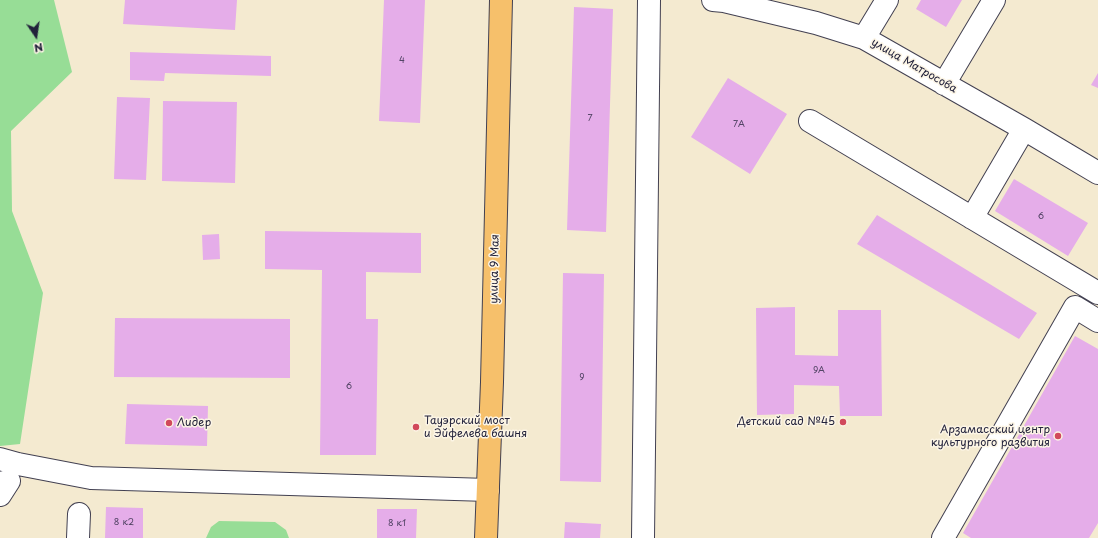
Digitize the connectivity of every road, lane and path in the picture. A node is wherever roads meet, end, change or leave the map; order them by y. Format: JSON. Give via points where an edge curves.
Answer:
{"nodes":[{"id":1,"x":501,"y":0,"type":"edge"},
{"id":2,"x":649,"y":0,"type":"edge"},
{"id":3,"x":713,"y":0,"type":"edge"},
{"id":4,"x":888,"y":0,"type":"edge"},
{"id":5,"x":994,"y":0,"type":"edge"},
{"id":6,"x":864,"y":38,"type":"junction"},
{"id":7,"x":944,"y":84,"type":"junction"},
{"id":8,"x":810,"y":121,"type":"dead end"},
{"id":9,"x":1024,"y":129,"type":"junction"},
{"id":10,"x":1098,"y":173,"type":"edge"},
{"id":11,"x":972,"y":218,"type":"junction"},
{"id":12,"x":1098,"y":293,"type":"edge"},
{"id":13,"x":1098,"y":321,"type":"edge"},
{"id":14,"x":5,"y":476,"type":"edge"},
{"id":15,"x":488,"y":490,"type":"junction"},
{"id":16,"x":78,"y":514,"type":"dead end"},
{"id":17,"x":78,"y":538,"type":"edge"},
{"id":18,"x":486,"y":538,"type":"edge"},
{"id":19,"x":643,"y":538,"type":"edge"},
{"id":20,"x":943,"y":538,"type":"edge"}],
"edges":[{"from":1,"to":15,"type":"main road","name":"улица 9 Мая"},
{"from":2,"to":19,"type":"street"},
{"from":3,"to":6,"type":"street","name":"улица Матросова","via":[[816,23]]},
{"from":4,"to":6,"type":"street"},
{"from":5,"to":7,"type":"street"},
{"from":6,"to":7,"type":"street","name":"улица Матросова"},
{"from":7,"to":9,"type":"street","name":"улица Матросова"},
{"from":8,"to":11,"type":"street"},
{"from":9,"to":10,"type":"street","name":"улица Матросова"},
{"from":9,"to":11,"type":"street"},
{"from":11,"to":12,"type":"street"},
{"from":13,"to":20,"type":"street","via":[[1075,308]]},
{"from":14,"to":15,"type":"street"},
{"from":15,"to":18,"type":"main road","name":"улица 9 Мая"},
{"from":16,"to":17,"type":"street"}]}
